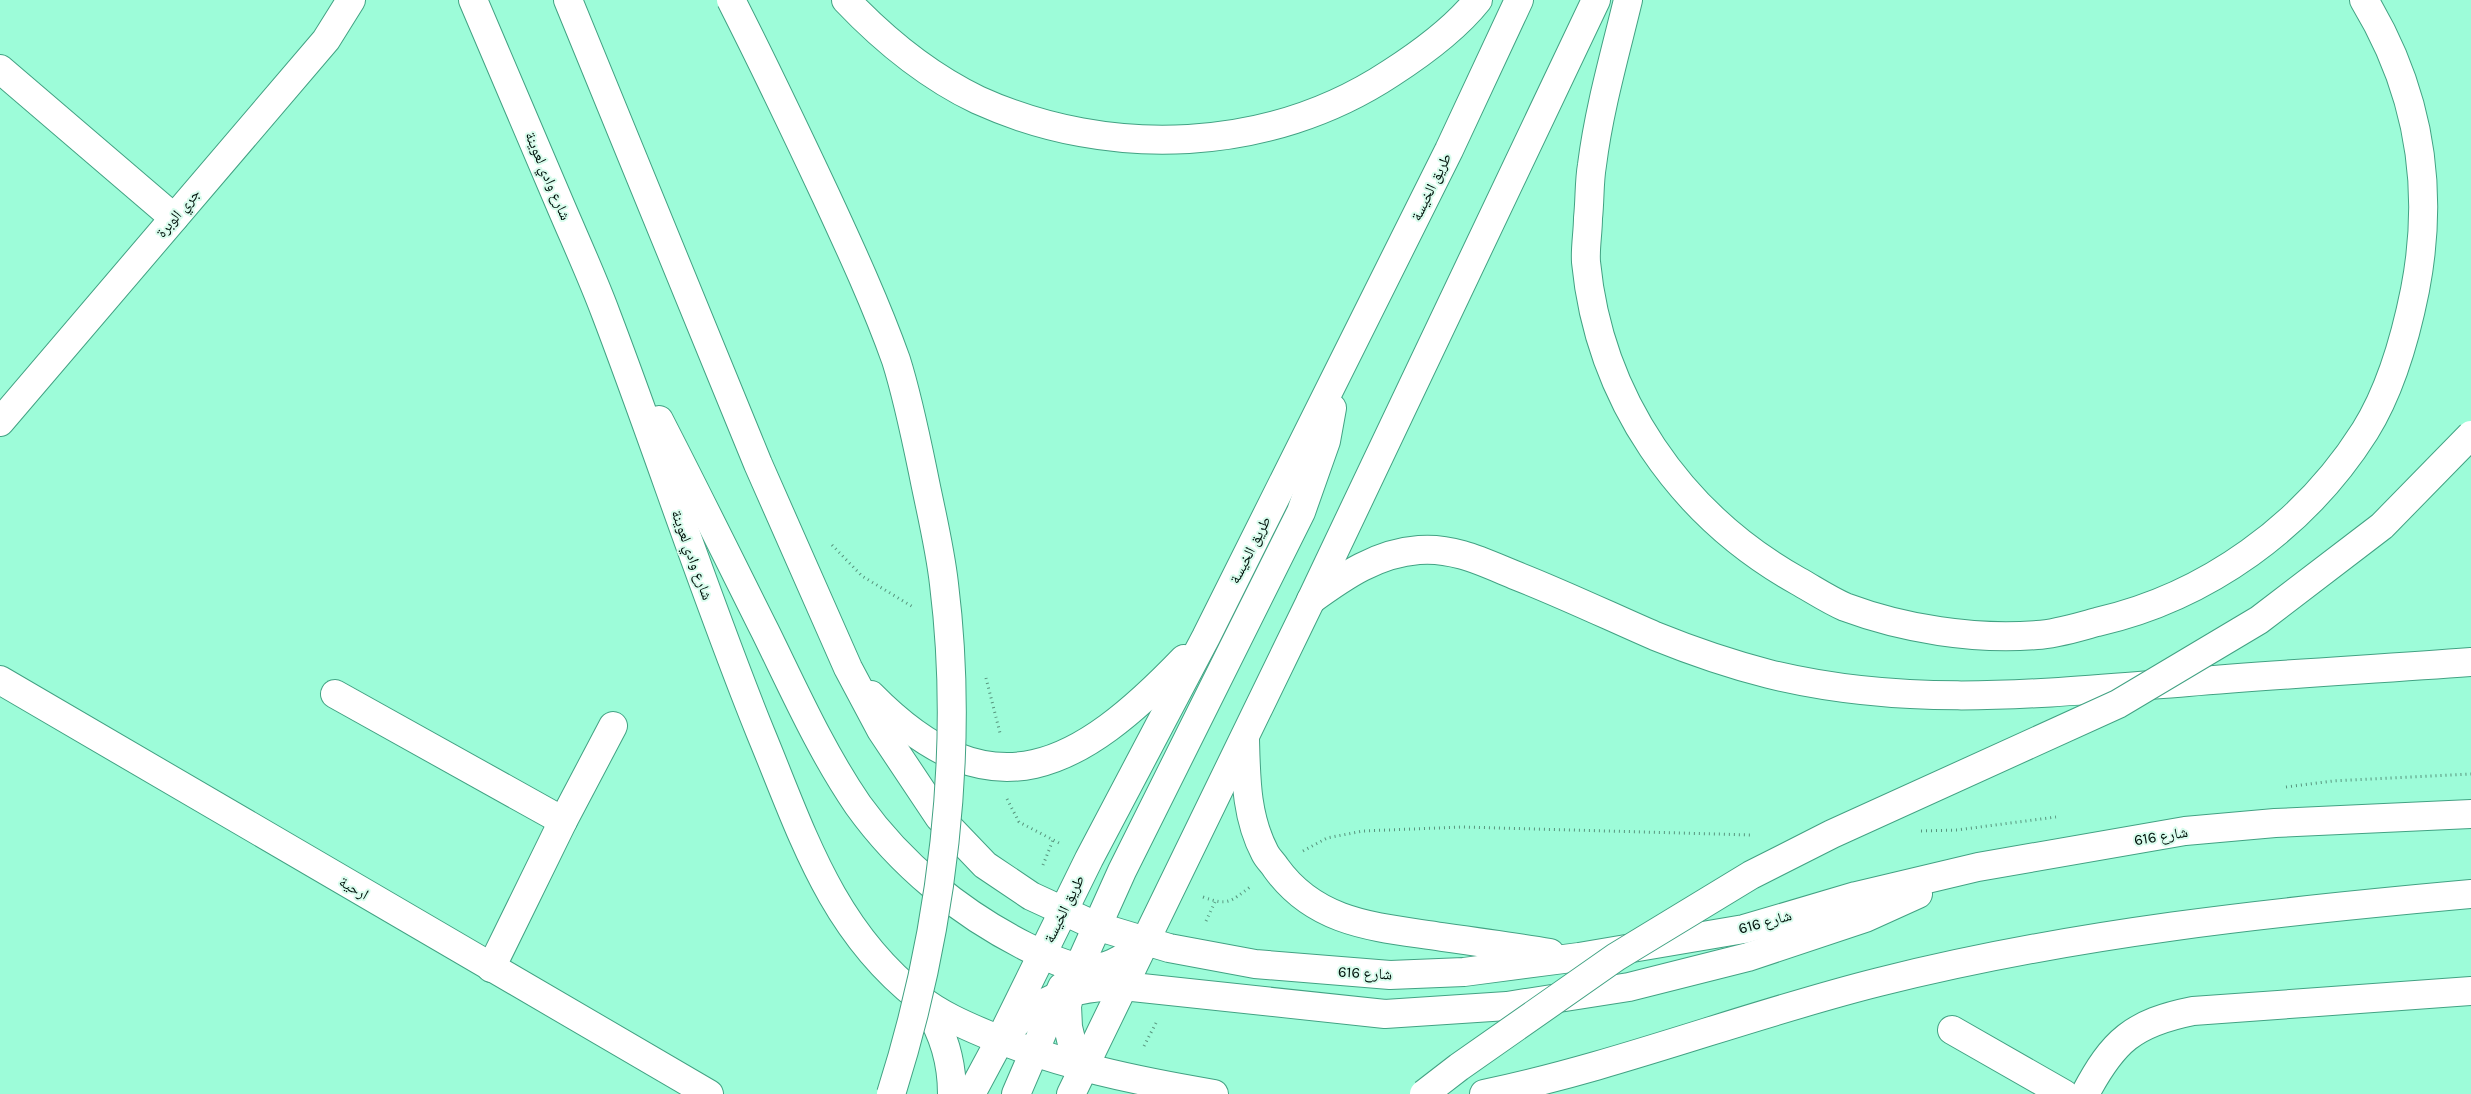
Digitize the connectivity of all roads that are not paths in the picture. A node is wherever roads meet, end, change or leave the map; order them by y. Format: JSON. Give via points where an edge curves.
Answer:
{"nodes":[{"id":1,"x":351,"y":0,"type":"edge"},
{"id":2,"x":473,"y":0,"type":"edge"},
{"id":3,"x":568,"y":0,"type":"edge"},
{"id":4,"x":731,"y":0,"type":"edge"},
{"id":5,"x":846,"y":0,"type":"edge"},
{"id":6,"x":1478,"y":0,"type":"edge"},
{"id":7,"x":1519,"y":0,"type":"edge"},
{"id":8,"x":1596,"y":0,"type":"edge"},
{"id":9,"x":1628,"y":0,"type":"edge"},
{"id":10,"x":2364,"y":0,"type":"edge"},
{"id":11,"x":0,"y":69,"type":"edge"},
{"id":12,"x":174,"y":218,"type":"junction"},
{"id":13,"x":606,"y":312,"type":"junction"},
{"id":14,"x":1339,"y":372,"type":"junction"},
{"id":15,"x":0,"y":422,"type":"edge"},
{"id":16,"x":2471,"y":435,"type":"edge"},
{"id":17,"x":1311,"y":600,"type":"junction"},
{"id":18,"x":1206,"y":637,"type":"junction"},
{"id":19,"x":2471,"y":662,"type":"edge"},
{"id":20,"x":854,"y":678,"type":"junction"},
{"id":21,"x":0,"y":680,"type":"edge"},
{"id":22,"x":335,"y":694,"type":"dead end"},
{"id":23,"x":614,"y":726,"type":"dead end"},
{"id":24,"x":1245,"y":732,"type":"junction"},
{"id":25,"x":2471,"y":814,"type":"edge"},
{"id":26,"x":563,"y":821,"type":"junction"},
{"id":27,"x":1978,"y":867,"type":"junction"},
{"id":28,"x":2471,"y":894,"type":"edge"},
{"id":29,"x":1062,"y":911,"type":"junction"},
{"id":30,"x":1096,"y":926,"type":"junction"},
{"id":31,"x":1144,"y":942,"type":"junction"},
{"id":32,"x":1042,"y":954,"type":"junction"},
{"id":33,"x":1579,"y":957,"type":"junction"},
{"id":34,"x":491,"y":968,"type":"junction"},
{"id":35,"x":1069,"y":980,"type":"junction"},
{"id":36,"x":1123,"y":986,"type":"junction"},
{"id":37,"x":2471,"y":991,"type":"edge"},
{"id":38,"x":922,"y":1001,"type":"junction"},
{"id":39,"x":1952,"y":1030,"type":"dead end"},
{"id":40,"x":1000,"y":1040,"type":"junction"},
{"id":41,"x":1034,"y":1053,"type":"junction"},
{"id":42,"x":1084,"y":1067,"type":"junction"},
{"id":43,"x":709,"y":1094,"type":"edge"},
{"id":44,"x":891,"y":1094,"type":"edge"},
{"id":45,"x":952,"y":1094,"type":"edge"},
{"id":46,"x":971,"y":1094,"type":"edge"},
{"id":47,"x":1016,"y":1094,"type":"edge"},
{"id":48,"x":1071,"y":1094,"type":"edge"},
{"id":49,"x":1214,"y":1094,"type":"edge"},
{"id":50,"x":1424,"y":1094,"type":"edge"},
{"id":51,"x":1484,"y":1094,"type":"edge"},
{"id":52,"x":2064,"y":1094,"type":"edge"},
{"id":53,"x":2085,"y":1094,"type":"edge"}],
"edges":[{"from":1,"to":12,"type":"main road","name":"جري الوبرة","via":[[326,40]]},
{"from":2,"to":13,"type":"main road","name":"شارع وادي لعوينة"},
{"from":3,"to":20,"type":"main road","via":[[751,447]]},
{"from":4,"to":44,"type":"main road","bridge":true,"via":[[859,267],[896,361],[913,425],[944,584],[952,676],[950,791],[935,908],[906,1048]]},
{"from":5,"to":6,"type":"main road","via":[[874,30],[904,54],[978,99],[1015,114],[1056,125],[1153,141],[1234,135],[1287,122],[1332,106],[1404,65],[1445,33]]},
{"from":7,"to":14,"type":"main road","name":"طريق الخيسة"},
{"from":8,"to":17,"type":"main road"},
{"from":9,"to":10,"type":"main road","via":[[1592,165],[1586,259],[1598,324],[1621,393],[1639,427],[1681,488],[1724,531],[1767,564],[1843,606],[1911,626],[1979,635],[2040,635],[2119,617],[2185,593],[2255,550],[2314,495],[2366,428],[2392,372],[2410,313],[2422,251],[2425,202],[2421,156],[2402,77]]},
{"from":11,"to":12,"type":"main road"},
{"from":12,"to":15,"type":"main road","name":"جري الوبرة"},
{"from":13,"to":32,"type":"main road","via":[[822,744],[858,805],[932,886],[983,923]]},
{"from":13,"to":38,"type":"main road","name":"شارع وادي لعوينة","via":[[729,656],[820,875],[847,922],[874,957]]},
{"from":14,"to":18,"type":"main road","name":"طريق الخيسة"},
{"from":14,"to":30,"type":"main road","via":[[1326,440],[1301,512]]},
{"from":16,"to":50,"type":"main road","bridge":true,"via":[[2382,526],[2259,620],[2118,704],[1832,834],[1752,875],[1616,957]]},
{"from":17,"to":19,"type":"main road","via":[[1361,567],[1391,555],[1418,550],[1451,552],[1500,569],[1714,658],[1808,683],[1884,694],[2013,696]]},
{"from":17,"to":24,"type":"main road"},
{"from":18,"to":20,"type":"main road","via":[[1148,697],[1087,744],[1030,766],[985,766],[947,753],[893,717]]},
{"from":18,"to":29,"type":"main road","name":"طريق الخيسة"},
{"from":20,"to":29,"type":"main road","via":[[892,750],[939,817],[962,843],[1002,879]]},
{"from":21,"to":34,"type":"main road","name":"ارحية"},
{"from":22,"to":26,"type":"main road"},
{"from":23,"to":26,"type":"main road"},
{"from":24,"to":31,"type":"main road"},
{"from":24,"to":33,"type":"main road","via":[[1246,793],[1259,840],[1265,855],[1283,878],[1308,901],[1361,924]]},
{"from":25,"to":27,"type":"main road","name":"شارع 616","via":[[2275,823],[2185,831]]},
{"from":26,"to":34,"type":"main road"},
{"from":27,"to":33,"type":"main road","name":"شارع 616","via":[[1856,896],[1744,929]]},
{"from":27,"to":36,"type":"main road","via":[[1865,918],[1748,957],[1629,987],[1507,1006],[1385,1014]]},
{"from":28,"to":51,"type":"main road","via":[[2268,913],[2072,941],[1880,981],[1562,1076]]},
{"from":29,"to":30,"type":"main road","name":"شارع 616"},
{"from":29,"to":32,"type":"main road","name":"طريق الخيسة"},
{"from":29,"to":35,"type":"main road","via":[[1072,936]]},
{"from":30,"to":31,"type":"main road","name":"شارع 616"},
{"from":30,"to":35,"type":"main road"},
{"from":31,"to":33,"type":"main road","name":"شارع 616","via":[[1255,964],[1390,975],[1464,972]]},
{"from":31,"to":35,"type":"main road","via":[[1128,956]]},
{"from":31,"to":36,"type":"main road"},
{"from":32,"to":35,"type":"main road"},
{"from":32,"to":40,"type":"main road","name":"طريق الخيسة"},
{"from":34,"to":43,"type":"main road","name":"ارحية"},
{"from":35,"to":36,"type":"main road","via":[[1096,986]]},
{"from":35,"to":40,"type":"main road","via":[[1017,1021]]},
{"from":35,"to":41,"type":"main road"},
{"from":35,"to":42,"type":"main road","via":[[1069,1035]]},
{"from":36,"to":42,"type":"main road"},
{"from":37,"to":53,"type":"main road","via":[[2193,1011],[2167,1016],[2142,1027],[2121,1042],[2102,1062]]},
{"from":38,"to":40,"type":"main road","name":"شارع وادي لعوينة"},
{"from":38,"to":45,"type":"main road","via":[[942,1036],[948,1055]]},
{"from":39,"to":52,"type":"main road"},
{"from":40,"to":41,"type":"main road","name":"شارع وادي لعوينة"},
{"from":40,"to":46,"type":"main road","name":"طريق الخيسة"},
{"from":41,"to":42,"type":"main road","name":"شارع وادي لعوينة"},
{"from":41,"to":47,"type":"main road"},
{"from":42,"to":48,"type":"main road"},
{"from":42,"to":49,"type":"main road","name":"شارع وادي لعوينة"}]}
